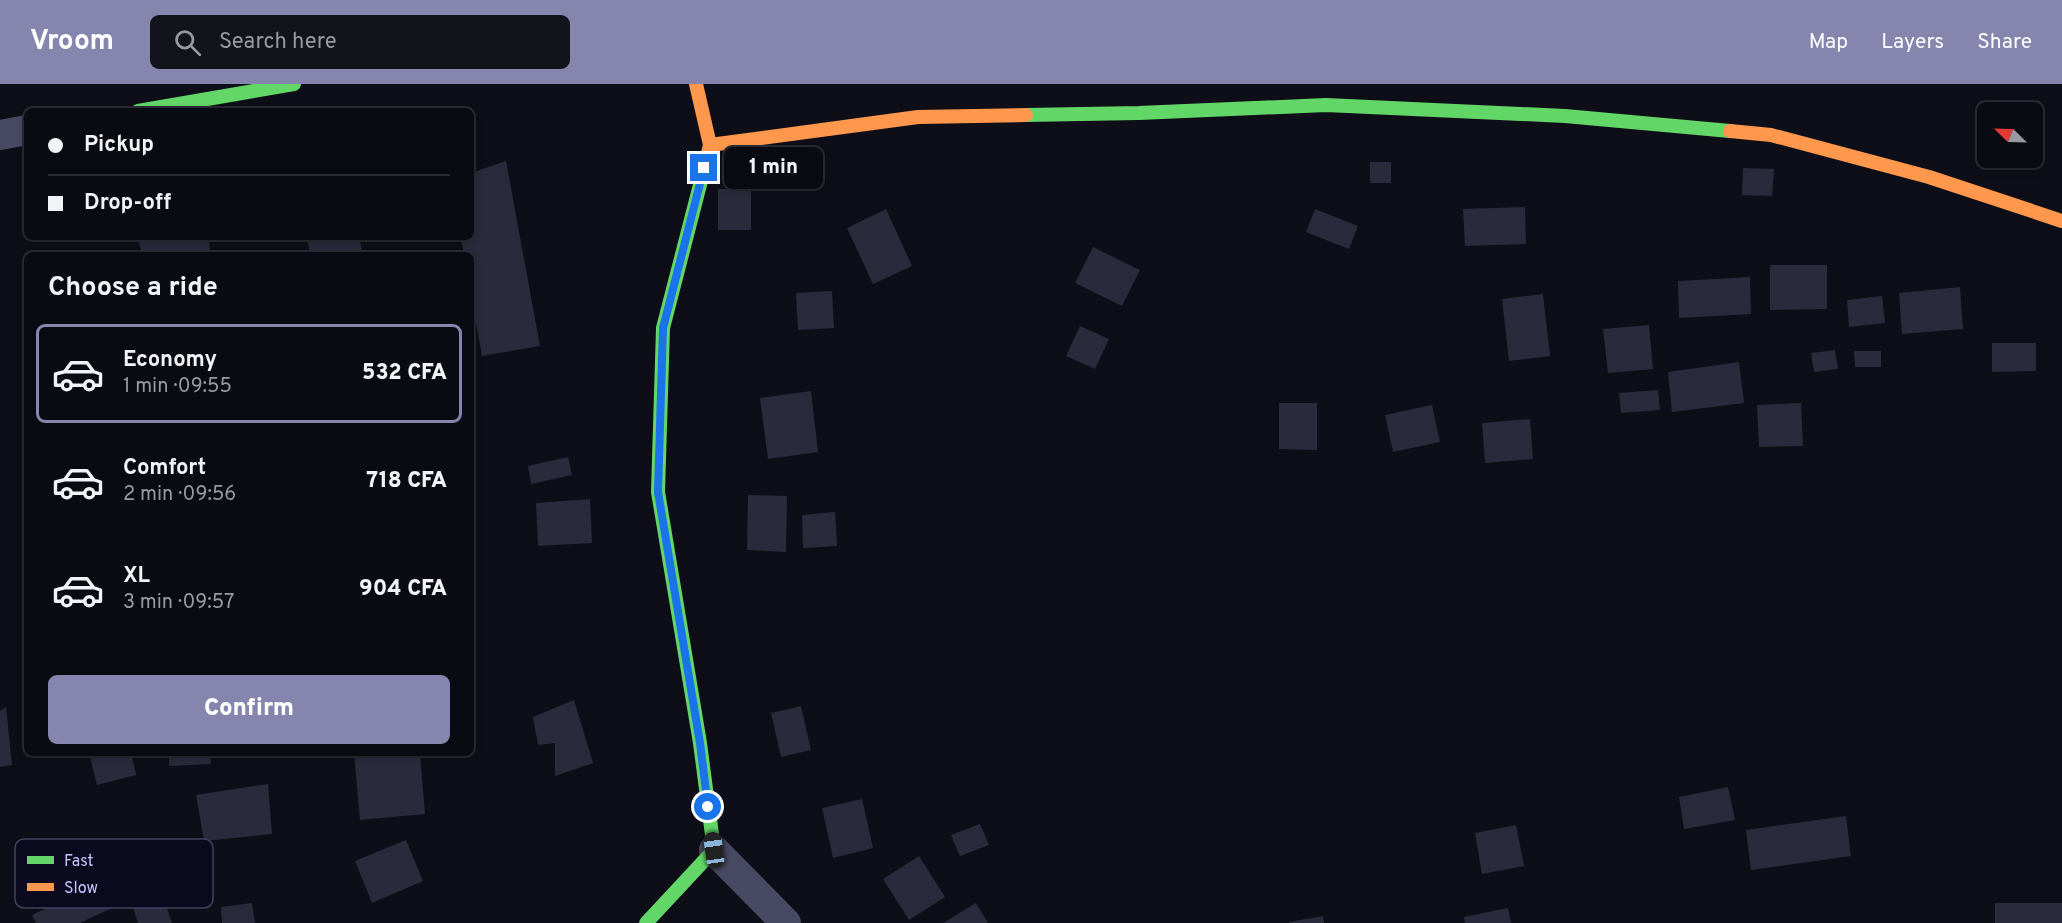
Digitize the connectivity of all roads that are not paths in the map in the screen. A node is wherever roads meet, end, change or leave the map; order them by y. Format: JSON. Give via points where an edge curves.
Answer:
{"nodes":[{"id":1,"x":294,"y":84,"type":"edge"},
{"id":2,"x":696,"y":84,"type":"edge"},
{"id":3,"x":155,"y":108,"type":"edge"},
{"id":4,"x":24,"y":131,"type":"edge"},
{"id":5,"x":0,"y":135,"type":"edge"},
{"id":6,"x":710,"y":145,"type":"junction"},
{"id":7,"x":2062,"y":221,"type":"edge"},
{"id":8,"x":714,"y":850,"type":"junction"},
{"id":9,"x":646,"y":923,"type":"edge"},
{"id":10,"x":786,"y":923,"type":"edge"}],
"edges":[{"from":1,"to":3,"type":"street"},
{"from":2,"to":6,"type":"street"},
{"from":4,"to":5,"type":"street"},
{"from":6,"to":7,"type":"street","via":[[918,117],[1326,105],[1565,116],[1772,135],[1929,177]]},
{"from":6,"to":8,"type":"street","via":[[663,328],[658,492]]},
{"from":8,"to":9,"type":"street"},
{"from":8,"to":10,"type":"street"}]}
